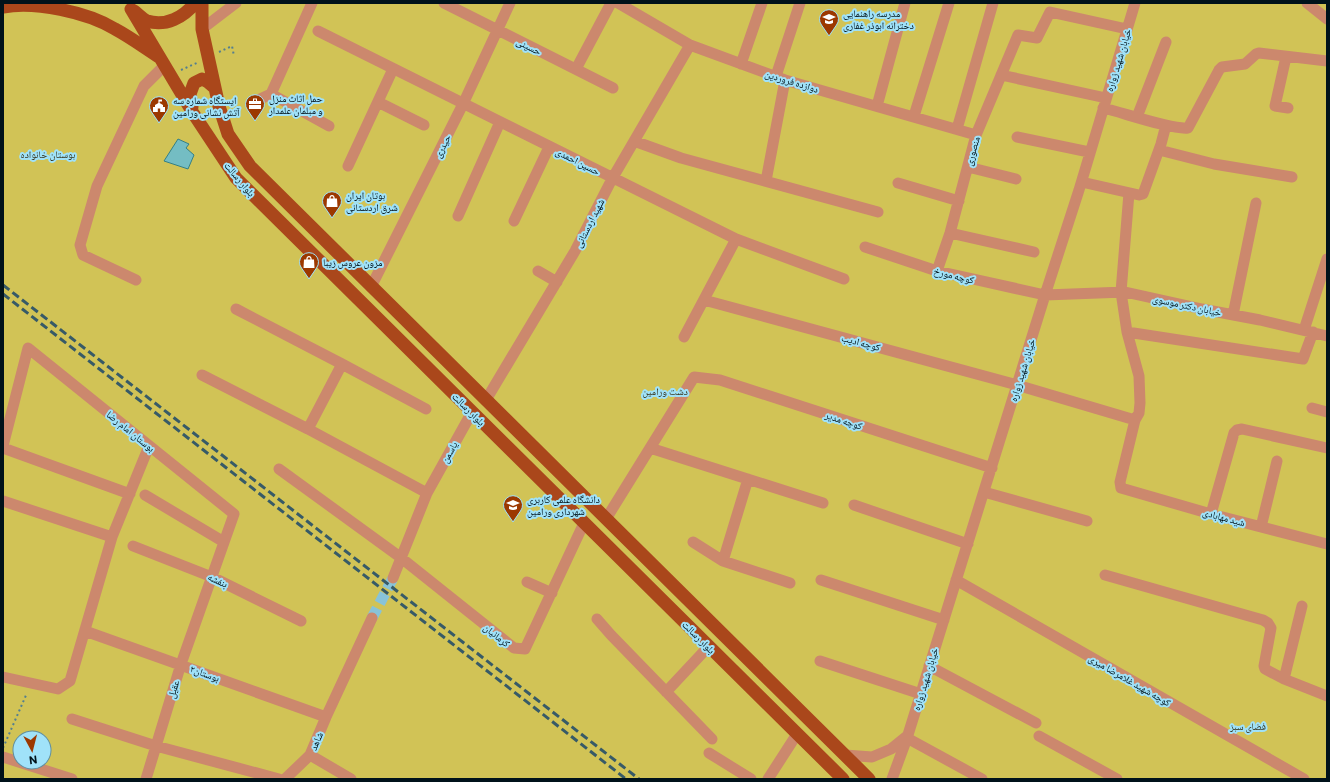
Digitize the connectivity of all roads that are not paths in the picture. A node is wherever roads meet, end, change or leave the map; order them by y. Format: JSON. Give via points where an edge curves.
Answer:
{"nodes":[{"id":1,"x":194,"y":3,"type":"edge"},
{"id":2,"x":202,"y":3,"type":"edge"},
{"id":3,"x":236,"y":3,"type":"edge"},
{"id":4,"x":312,"y":3,"type":"edge"},
{"id":5,"x":444,"y":3,"type":"edge"},
{"id":6,"x":510,"y":3,"type":"edge"},
{"id":7,"x":611,"y":3,"type":"edge"},
{"id":8,"x":618,"y":3,"type":"edge"},
{"id":9,"x":762,"y":3,"type":"edge"},
{"id":10,"x":800,"y":3,"type":"edge"},
{"id":11,"x":905,"y":3,"type":"edge"},
{"id":12,"x":949,"y":3,"type":"edge"},
{"id":13,"x":993,"y":3,"type":"edge"},
{"id":14,"x":1135,"y":3,"type":"edge"},
{"id":15,"x":1307,"y":3,"type":"edge"},
{"id":16,"x":3,"y":6,"type":"edge"},
{"id":17,"x":129,"y":6,"type":"edge"},
{"id":18,"x":1327,"y":19,"type":"edge"},
{"id":19,"x":202,"y":29,"type":"junction"},
{"id":20,"x":498,"y":30,"type":"junction"},
{"id":21,"x":1127,"y":30,"type":"junction"},
{"id":22,"x":318,"y":31,"type":"dead end"},
{"id":23,"x":1166,"y":42,"type":"dead end"},
{"id":24,"x":690,"y":45,"type":"junction"},
{"id":25,"x":1286,"y":57,"type":"junction"},
{"id":26,"x":1327,"y":61,"type":"edge"},
{"id":27,"x":741,"y":64,"type":"junction"},
{"id":28,"x":167,"y":65,"type":"junction"},
{"id":29,"x":393,"y":69,"type":"junction"},
{"id":30,"x":576,"y":69,"type":"junction"},
{"id":31,"x":1001,"y":75,"type":"junction"},
{"id":32,"x":781,"y":78,"type":"junction"},
{"id":33,"x":215,"y":88,"type":"junction"},
{"id":34,"x":613,"y":88,"type":"dead end"},
{"id":35,"x":271,"y":94,"type":"junction"},
{"id":36,"x":258,"y":100,"type":"dead end"},
{"id":37,"x":378,"y":102,"type":"junction"},
{"id":38,"x":1105,"y":103,"type":"junction"},
{"id":39,"x":463,"y":104,"type":"junction"},
{"id":40,"x":877,"y":106,"type":"junction"},
{"id":41,"x":1288,"y":108,"type":"dead end"},
{"id":42,"x":193,"y":113,"type":"junction"},
{"id":43,"x":914,"y":116,"type":"junction"},
{"id":44,"x":1137,"y":117,"type":"junction"},
{"id":45,"x":500,"y":122,"type":"junction"},
{"id":46,"x":424,"y":125,"type":"dead end"},
{"id":47,"x":1166,"y":125,"type":"junction"},
{"id":48,"x":329,"y":126,"type":"dead end"},
{"id":49,"x":957,"y":129,"type":"junction"},
{"id":50,"x":976,"y":135,"type":"junction"},
{"id":51,"x":1017,"y":137,"type":"dead end"},
{"id":52,"x":634,"y":141,"type":"junction"},
{"id":53,"x":549,"y":147,"type":"junction"},
{"id":54,"x":1159,"y":150,"type":"junction"},
{"id":55,"x":1090,"y":152,"type":"junction"},
{"id":56,"x":348,"y":166,"type":"dead end"},
{"id":57,"x":968,"y":167,"type":"junction"},
{"id":58,"x":1292,"y":177,"type":"dead end"},
{"id":59,"x":612,"y":178,"type":"junction"},
{"id":60,"x":1016,"y":179,"type":"dead end"},
{"id":61,"x":766,"y":181,"type":"junction"},
{"id":62,"x":898,"y":183,"type":"dead end"},
{"id":63,"x":1086,"y":183,"type":"dead end"},
{"id":64,"x":1129,"y":192,"type":"junction"},
{"id":65,"x":959,"y":201,"type":"junction"},
{"id":66,"x":1256,"y":203,"type":"dead end"},
{"id":67,"x":878,"y":212,"type":"dead end"},
{"id":68,"x":458,"y":216,"type":"dead end"},
{"id":69,"x":514,"y":221,"type":"dead end"},
{"id":70,"x":950,"y":233,"type":"junction"},
{"id":71,"x":736,"y":239,"type":"junction"},
{"id":72,"x":865,"y":247,"type":"dead end"},
{"id":73,"x":1034,"y":252,"type":"dead end"},
{"id":74,"x":1327,"y":260,"type":"edge"},
{"id":75,"x":538,"y":271,"type":"dead end"},
{"id":76,"x":937,"y":271,"type":"junction"},
{"id":77,"x":844,"y":279,"type":"dead end"},
{"id":78,"x":136,"y":280,"type":"dead end"},
{"id":79,"x":557,"y":282,"type":"junction"},
{"id":80,"x":371,"y":287,"type":"junction"},
{"id":81,"x":1121,"y":292,"type":"junction"},
{"id":82,"x":1045,"y":295,"type":"junction"},
{"id":83,"x":704,"y":300,"type":"junction"},
{"id":84,"x":236,"y":309,"type":"dead end"},
{"id":85,"x":1233,"y":315,"type":"junction"},
{"id":86,"x":1308,"y":331,"type":"junction"},
{"id":87,"x":1126,"y":332,"type":"junction"},
{"id":88,"x":1327,"y":336,"type":"edge"},
{"id":89,"x":684,"y":338,"type":"dead end"},
{"id":90,"x":342,"y":364,"type":"junction"},
{"id":91,"x":202,"y":375,"type":"dead end"},
{"id":92,"x":1017,"y":385,"type":"junction"},
{"id":93,"x":486,"y":400,"type":"junction"},
{"id":94,"x":1312,"y":408,"type":"dead end"},
{"id":95,"x":426,"y":409,"type":"dead end"},
{"id":96,"x":472,"y":412,"type":"junction"},
{"id":97,"x":1327,"y":412,"type":"edge"},
{"id":98,"x":1135,"y":420,"type":"junction"},
{"id":99,"x":308,"y":429,"type":"junction"},
{"id":100,"x":149,"y":446,"type":"junction"},
{"id":101,"x":3,"y":447,"type":"edge"},
{"id":102,"x":650,"y":448,"type":"junction"},
{"id":103,"x":1327,"y":448,"type":"edge"},
{"id":104,"x":1277,"y":461,"type":"dead end"},
{"id":105,"x":992,"y":468,"type":"junction"},
{"id":106,"x":280,"y":469,"type":"dead end"},
{"id":107,"x":748,"y":479,"type":"junction"},
{"id":108,"x":984,"y":492,"type":"junction"},
{"id":109,"x":427,"y":493,"type":"junction"},
{"id":110,"x":130,"y":494,"type":"junction"},
{"id":111,"x":145,"y":495,"type":"dead end"},
{"id":112,"x":3,"y":501,"type":"edge"},
{"id":113,"x":823,"y":503,"type":"dead end"},
{"id":114,"x":854,"y":505,"type":"dead end"},
{"id":115,"x":234,"y":514,"type":"joint"},
{"id":116,"x":1211,"y":514,"type":"junction"},
{"id":117,"x":606,"y":519,"type":"junction"},
{"id":118,"x":1087,"y":521,"type":"dead end"},
{"id":119,"x":584,"y":523,"type":"junction"},
{"id":120,"x":1262,"y":527,"type":"junction"},
{"id":121,"x":112,"y":537,"type":"junction"},
{"id":122,"x":224,"y":542,"type":"junction"},
{"id":123,"x":693,"y":542,"type":"dead end"},
{"id":124,"x":968,"y":544,"type":"junction"},
{"id":125,"x":1327,"y":544,"type":"edge"},
{"id":126,"x":133,"y":546,"type":"dead end"},
{"id":127,"x":400,"y":557,"type":"junction"},
{"id":128,"x":723,"y":561,"type":"junction"},
{"id":129,"x":1105,"y":575,"type":"dead end"},
{"id":130,"x":212,"y":577,"type":"junction"},
{"id":131,"x":393,"y":578,"type":"tunnel mouth"},
{"id":132,"x":820,"y":580,"type":"dead end"},
{"id":133,"x":956,"y":580,"type":"junction"},
{"id":134,"x":527,"y":582,"type":"dead end"},
{"id":135,"x":790,"y":583,"type":"dead end"},
{"id":136,"x":552,"y":593,"type":"junction"},
{"id":137,"x":1302,"y":606,"type":"dead end"},
{"id":138,"x":372,"y":618,"type":"tunnel mouth"},
{"id":139,"x":597,"y":619,"type":"dead end"},
{"id":140,"x":300,"y":620,"type":"dead end"},
{"id":141,"x":944,"y":620,"type":"junction"},
{"id":142,"x":85,"y":631,"type":"junction"},
{"id":143,"x":709,"y":646,"type":"junction"},
{"id":144,"x":820,"y":661,"type":"dead end"},
{"id":145,"x":181,"y":664,"type":"junction"},
{"id":146,"x":929,"y":666,"type":"junction"},
{"id":147,"x":3,"y":677,"type":"edge"},
{"id":148,"x":1284,"y":679,"type":"junction"},
{"id":149,"x":780,"y":691,"type":"junction"},
{"id":150,"x":666,"y":692,"type":"junction"},
{"id":151,"x":921,"y":694,"type":"junction"},
{"id":152,"x":1327,"y":696,"type":"edge"},
{"id":153,"x":767,"y":704,"type":"junction"},
{"id":154,"x":326,"y":717,"type":"junction"},
{"id":155,"x":72,"y":719,"type":"dead end"},
{"id":156,"x":1036,"y":723,"type":"dead end"},
{"id":157,"x":797,"y":734,"type":"junction"},
{"id":158,"x":1039,"y":736,"type":"dead end"},
{"id":159,"x":907,"y":737,"type":"junction"},
{"id":160,"x":712,"y":739,"type":"dead end"},
{"id":161,"x":156,"y":746,"type":"junction"},
{"id":162,"x":709,"y":753,"type":"dead end"},
{"id":163,"x":310,"y":755,"type":"junction"},
{"id":164,"x":845,"y":755,"type":"junction"},
{"id":165,"x":3,"y":757,"type":"edge"},
{"id":166,"x":1104,"y":776,"type":"edge"},
{"id":167,"x":72,"y":779,"type":"edge"},
{"id":168,"x":146,"y":779,"type":"edge"},
{"id":169,"x":279,"y":779,"type":"edge"},
{"id":170,"x":285,"y":779,"type":"edge"},
{"id":171,"x":351,"y":779,"type":"edge"},
{"id":172,"x":751,"y":779,"type":"edge"},
{"id":173,"x":768,"y":779,"type":"edge"},
{"id":174,"x":843,"y":779,"type":"edge"},
{"id":175,"x":869,"y":779,"type":"edge"},
{"id":176,"x":892,"y":779,"type":"edge"},
{"id":177,"x":982,"y":779,"type":"edge"},
{"id":178,"x":1117,"y":779,"type":"edge"},
{"id":179,"x":1304,"y":779,"type":"edge"}],
"edges":[{"from":1,"to":17,"type":"main road","via":[[178,18],[158,22],[147,20]]},
{"from":2,"to":19,"type":"main road","name":"بلوار رسالت"},
{"from":3,"to":19,"type":"street"},
{"from":4,"to":35,"type":"street"},
{"from":5,"to":20,"type":"street","name":"حسینی"},
{"from":6,"to":20,"type":"street","name":"حیدری"},
{"from":7,"to":30,"type":"street"},
{"from":8,"to":24,"type":"street","name":"دوازده فروردین"},
{"from":9,"to":27,"type":"street"},
{"from":10,"to":32,"type":"street"},
{"from":11,"to":40,"type":"street"},
{"from":12,"to":43,"type":"street"},
{"from":13,"to":49,"type":"street"},
{"from":14,"to":21,"type":"street","name":"خیابان شهید زواره"},
{"from":15,"to":18,"type":"street"},
{"from":16,"to":28,"type":"main road","via":[[48,7],[91,18],[115,28]]},
{"from":17,"to":28,"type":"main road","name":"بلوار رسالت"},
{"from":19,"to":33,"type":"main road","name":"بلوار رسالت"},
{"from":20,"to":30,"type":"street","name":"حسینی"},
{"from":20,"to":39,"type":"street","name":"حیدری"},
{"from":21,"to":31,"type":"street","name":"منصوری","via":[[1050,12],[1037,38],[1018,35]]},
{"from":21,"to":38,"type":"street","name":"خیابان شهید زواره"},
{"from":22,"to":29,"type":"street","name":"حسین احمدی"},
{"from":23,"to":44,"type":"street"},
{"from":24,"to":27,"type":"street","name":"دوازده فروردین"},
{"from":24,"to":52,"type":"street","name":"شهید اردستانی"},
{"from":25,"to":26,"type":"street"},
{"from":25,"to":41,"type":"street","via":[[1275,106]]},
{"from":25,"to":47,"type":"street","via":[[1259,52],[1245,64],[1222,68],[1188,128]]},
{"from":27,"to":32,"type":"street","name":"دوازده فروردین"},
{"from":28,"to":42,"type":"main road","name":"بلوار رسالت"},
{"from":28,"to":78,"type":"street","via":[[144,86],[97,186],[80,245],[83,255]]},
{"from":29,"to":37,"type":"street"},
{"from":29,"to":39,"type":"street","name":"حسین احمدی"},
{"from":30,"to":34,"type":"street","name":"حسینی"},
{"from":31,"to":38,"type":"street"},
{"from":31,"to":50,"type":"street","name":"منصوری"},
{"from":32,"to":40,"type":"street","name":"دوازده فروردین"},
{"from":32,"to":61,"type":"street"},
{"from":33,"to":42,"type":"main road","via":[[202,79],[194,83],[190,94]]},
{"from":33,"to":80,"type":"main road","name":"بلوار رسالت","via":[[228,134],[250,166]]},
{"from":35,"to":36,"type":"street"},
{"from":35,"to":48,"type":"street"},
{"from":37,"to":46,"type":"street"},
{"from":37,"to":56,"type":"street"},
{"from":38,"to":44,"type":"street"},
{"from":38,"to":55,"type":"street","name":"خیابان شهید زواره"},
{"from":39,"to":45,"type":"street","name":"حسین احمدی"},
{"from":39,"to":80,"type":"street","name":"حیدری"},
{"from":40,"to":43,"type":"street","name":"دوازده فروردین"},
{"from":42,"to":96,"type":"main road","name":"بلوار رسالت","via":[[236,178]]},
{"from":43,"to":49,"type":"street","name":"دوازده فروردین"},
{"from":44,"to":47,"type":"street"},
{"from":45,"to":53,"type":"street","name":"حسین احمدی"},
{"from":45,"to":68,"type":"street"},
{"from":47,"to":54,"type":"street"},
{"from":49,"to":50,"type":"street","name":"دوازده فروردین"},
{"from":50,"to":57,"type":"street","name":"منصوری"},
{"from":51,"to":55,"type":"street"},
{"from":52,"to":59,"type":"street","name":"شهید اردستانی"},
{"from":52,"to":61,"type":"street","via":[[681,158]]},
{"from":53,"to":59,"type":"street","name":"حسین احمدی"},
{"from":53,"to":69,"type":"street"},
{"from":54,"to":58,"type":"street","via":[[1214,164]]},
{"from":54,"to":64,"type":"street","via":[[1143,194]]},
{"from":55,"to":82,"type":"street","name":"خیابان شهید زواره"},
{"from":57,"to":60,"type":"street"},
{"from":57,"to":65,"type":"street","name":"منصوری"},
{"from":59,"to":71,"type":"street","name":"حسین احمدی"},
{"from":59,"to":79,"type":"street","name":"شهید اردستانی"},
{"from":61,"to":67,"type":"street"},
{"from":62,"to":65,"type":"street"},
{"from":63,"to":64,"type":"street"},
{"from":64,"to":81,"type":"street"},
{"from":65,"to":70,"type":"street","name":"منصوری"},
{"from":66,"to":85,"type":"street"},
{"from":70,"to":73,"type":"street"},
{"from":70,"to":76,"type":"street","name":"منصوری"},
{"from":71,"to":77,"type":"street","name":"حسین احمدی"},
{"from":71,"to":83,"type":"street"},
{"from":72,"to":76,"type":"street","name":"کوچه مورخ"},
{"from":74,"to":86,"type":"street"},
{"from":75,"to":79,"type":"street"},
{"from":76,"to":82,"type":"street","name":"کوچه مورخ"},
{"from":79,"to":93,"type":"street","name":"شهید اردستانی"},
{"from":80,"to":93,"type":"main road","name":"بلوار رسالت"},
{"from":81,"to":82,"type":"street","name":"خیابان دکتر موسوی"},
{"from":81,"to":85,"type":"street","name":"خیابان دکتر موسوی"},
{"from":81,"to":87,"type":"street"},
{"from":82,"to":92,"type":"street","name":"خیابان شهید زواره"},
{"from":83,"to":89,"type":"street"},
{"from":83,"to":92,"type":"street","name":"کوچه ادیب"},
{"from":84,"to":90,"type":"street"},
{"from":85,"to":86,"type":"street","name":"خیابان دکتر موسوی"},
{"from":86,"to":87,"type":"street","via":[[1303,359]]},
{"from":86,"to":88,"type":"street","name":"خیابان دکتر موسوی"},
{"from":87,"to":98,"type":"street","via":[[1139,376],[1140,403]]},
{"from":90,"to":95,"type":"street"},
{"from":90,"to":99,"type":"street"},
{"from":91,"to":99,"type":"street"},
{"from":92,"to":98,"type":"street","name":"کوچه ادیب"},
{"from":92,"to":105,"type":"street","name":"خیابان شهید زواره"},
{"from":93,"to":117,"type":"main road","name":"بلوار رسالت"},
{"from":94,"to":97,"type":"street"},
{"from":96,"to":109,"type":"street","name":"یاسمن"},
{"from":96,"to":119,"type":"main road","name":"بلوار رسالت"},
{"from":98,"to":116,"type":"street","name":"شید مهابادی","via":[[1120,482],[1121,488]]},
{"from":99,"to":109,"type":"street"},
{"from":100,"to":101,"type":"street","name":"بوستان امام رضا","via":[[28,348]]},
{"from":100,"to":110,"type":"street"},
{"from":100,"to":115,"type":"street","name":"بوستان امام رضا"},
{"from":101,"to":110,"type":"street"},
{"from":102,"to":105,"type":"street","name":"کوچه مدیر","via":[[694,377],[720,380]]},
{"from":102,"to":107,"type":"street"},
{"from":102,"to":117,"type":"street"},
{"from":103,"to":116,"type":"street","via":[[1237,430]]},
{"from":104,"to":120,"type":"street"},
{"from":105,"to":108,"type":"street","name":"خیابان شهید زواره"},
{"from":106,"to":127,"type":"street"},
{"from":107,"to":113,"type":"street"},
{"from":107,"to":128,"type":"street"},
{"from":108,"to":118,"type":"street"},
{"from":108,"to":124,"type":"street","name":"خیابان شهید زواره"},
{"from":109,"to":127,"type":"street","name":"یاسمن"},
{"from":110,"to":121,"type":"street"},
{"from":111,"to":122,"type":"street"},
{"from":112,"to":121,"type":"street"},
{"from":114,"to":124,"type":"street"},
{"from":115,"to":122,"type":"street","name":"عقیل"},
{"from":116,"to":120,"type":"street","name":"شید مهابادی"},
{"from":117,"to":149,"type":"main road","name":"بلوار رسالت"},
{"from":119,"to":136,"type":"street","name":"کرمانیان"},
{"from":119,"to":143,"type":"main road","name":"بلوار رسالت"},
{"from":120,"to":125,"type":"street","name":"شید مهابادی"},
{"from":121,"to":142,"type":"street"},
{"from":122,"to":130,"type":"street","name":"عقیل"},
{"from":123,"to":128,"type":"street"},
{"from":124,"to":133,"type":"street","name":"خیابان شهید زواره"},
{"from":126,"to":130,"type":"street","name":"بنفشه"},
{"from":127,"to":131,"type":"street","name":"یاسمن"},
{"from":127,"to":136,"type":"street","name":"کرمانیان","via":[[514,648],[525,650]]},
{"from":128,"to":135,"type":"street"},
{"from":129,"to":148,"type":"street","via":[[1263,620],[1271,628],[1265,669]]},
{"from":130,"to":140,"type":"street","name":"بنفشه"},
{"from":130,"to":145,"type":"street","name":"عقیل"},
{"from":132,"to":141,"type":"street"},
{"from":133,"to":141,"type":"street","name":"خیابان شهید زواره"},
{"from":133,"to":179,"type":"street","name":"کوچه شهید غلامرضا میری"},
{"from":134,"to":136,"type":"street"},
{"from":137,"to":148,"type":"street"},
{"from":138,"to":154,"type":"street","name":"شاهد"},
{"from":139,"to":150,"type":"street"},
{"from":141,"to":146,"type":"street","name":"خیابان شهید زواره"},
{"from":142,"to":145,"type":"street","name":"بوستان۲"},
{"from":142,"to":147,"type":"street","via":[[70,681],[58,689]]},
{"from":143,"to":150,"type":"street"},
{"from":143,"to":153,"type":"main road","name":"بلوار رسالت"},
{"from":144,"to":151,"type":"street"},
{"from":145,"to":154,"type":"street","name":"بوستان۲"},
{"from":145,"to":161,"type":"street","name":"عقیل"},
{"from":146,"to":151,"type":"street","name":"خیابان شهید زواره"},
{"from":146,"to":156,"type":"street"},
{"from":148,"to":152,"type":"street"},
{"from":149,"to":153,"type":"main road"},
{"from":149,"to":164,"type":"main road","name":"بلوار رسالت"},
{"from":150,"to":160,"type":"street"},
{"from":151,"to":159,"type":"street","name":"خیابان شهید زواره"},
{"from":153,"to":157,"type":"main road","name":"بلوار رسالت"},
{"from":154,"to":163,"type":"street","name":"شاهد"},
{"from":155,"to":161,"type":"street"},
{"from":157,"to":173,"type":"street"},
{"from":157,"to":174,"type":"main road","name":"بلوار رسالت"},
{"from":158,"to":166,"type":"street"},
{"from":159,"to":164,"type":"street","via":[[891,749],[872,757]]},
{"from":159,"to":176,"type":"street","name":"خیابان شهید زواره"},
{"from":159,"to":177,"type":"street"},
{"from":161,"to":168,"type":"street","name":"عقیل"},
{"from":161,"to":169,"type":"street"},
{"from":162,"to":172,"type":"street"},
{"from":163,"to":170,"type":"street","name":"شاهد"},
{"from":163,"to":171,"type":"street"},
{"from":164,"to":175,"type":"main road","name":"بلوار رسالت"},
{"from":165,"to":167,"type":"street"},
{"from":166,"to":178,"type":"street"}]}
